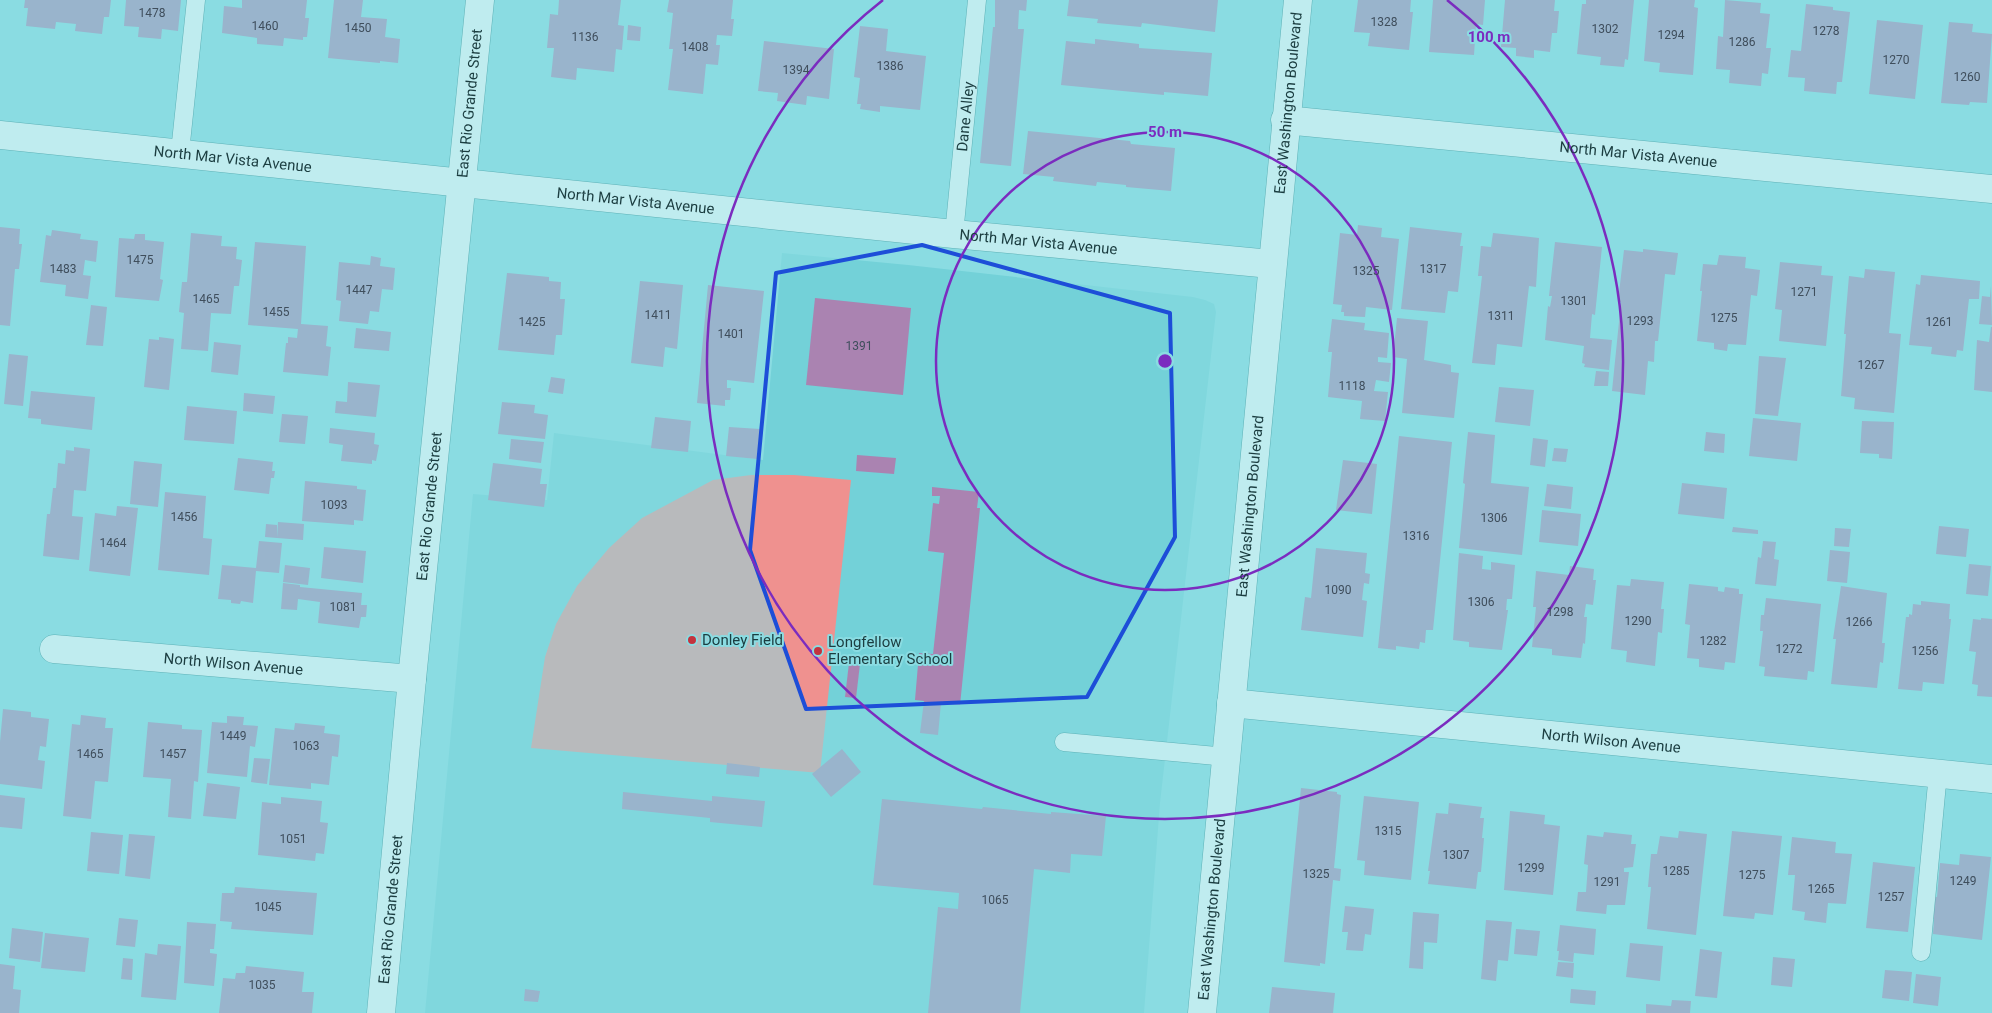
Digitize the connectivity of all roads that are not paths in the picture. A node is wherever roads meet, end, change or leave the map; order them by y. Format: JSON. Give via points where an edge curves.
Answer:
{"nodes":[{"id":1,"x":196,"y":0,"type":"edge"},
{"id":2,"x":480,"y":0,"type":"edge"},
{"id":3,"x":977,"y":0,"type":"edge"},
{"id":4,"x":1298,"y":0,"type":"edge"},
{"id":5,"x":1285,"y":120,"type":"junction"},
{"id":6,"x":0,"y":134,"type":"edge"},
{"id":7,"x":180,"y":152,"type":"junction"},
{"id":8,"x":462,"y":182,"type":"junction"},
{"id":9,"x":1992,"y":189,"type":"edge"},
{"id":10,"x":954,"y":234,"type":"junction"},
{"id":11,"x":1271,"y":264,"type":"junction"},
{"id":12,"x":54,"y":649,"type":"dead end"},
{"id":13,"x":412,"y":679,"type":"junction"},
{"id":14,"x":1231,"y":703,"type":"junction"},
{"id":15,"x":1064,"y":742,"type":"dead end"},
{"id":16,"x":1227,"y":757,"type":"junction"},
{"id":17,"x":1938,"y":774,"type":"junction"},
{"id":18,"x":1992,"y":779,"type":"edge"},
{"id":19,"x":1921,"y":952,"type":"dead end"},
{"id":20,"x":381,"y":1013,"type":"edge"},
{"id":21,"x":1202,"y":1013,"type":"edge"}],
"edges":[{"from":1,"to":7,"type":"lane"},
{"from":2,"to":8,"type":"street","name":"East Rio Grande Street"},
{"from":3,"to":10,"type":"lane","name":"Dane Alley"},
{"from":4,"to":5,"type":"street","name":"East Washington Boulevard"},
{"from":5,"to":9,"type":"street","name":"North Mar Vista Avenue"},
{"from":5,"to":11,"type":"street","name":"East Washington Boulevard"},
{"from":6,"to":7,"type":"street","name":"North Mar Vista Avenue"},
{"from":7,"to":8,"type":"street","name":"North Mar Vista Avenue"},
{"from":8,"to":10,"type":"street","name":"North Mar Vista Avenue"},
{"from":8,"to":13,"type":"street","name":"East Rio Grande Street"},
{"from":10,"to":11,"type":"street","name":"North Mar Vista Avenue"},
{"from":11,"to":14,"type":"street","name":"East Washington Boulevard"},
{"from":12,"to":13,"type":"street","name":"North Wilson Avenue"},
{"from":13,"to":20,"type":"street","name":"East Rio Grande Street"},
{"from":14,"to":16,"type":"street","name":"East Washington Boulevard"},
{"from":14,"to":17,"type":"street","name":"North Wilson Avenue"},
{"from":15,"to":16,"type":"lane"},
{"from":16,"to":21,"type":"street","name":"East Washington Boulevard"},
{"from":17,"to":18,"type":"street","name":"North Wilson Avenue"},
{"from":17,"to":19,"type":"lane"}]}
